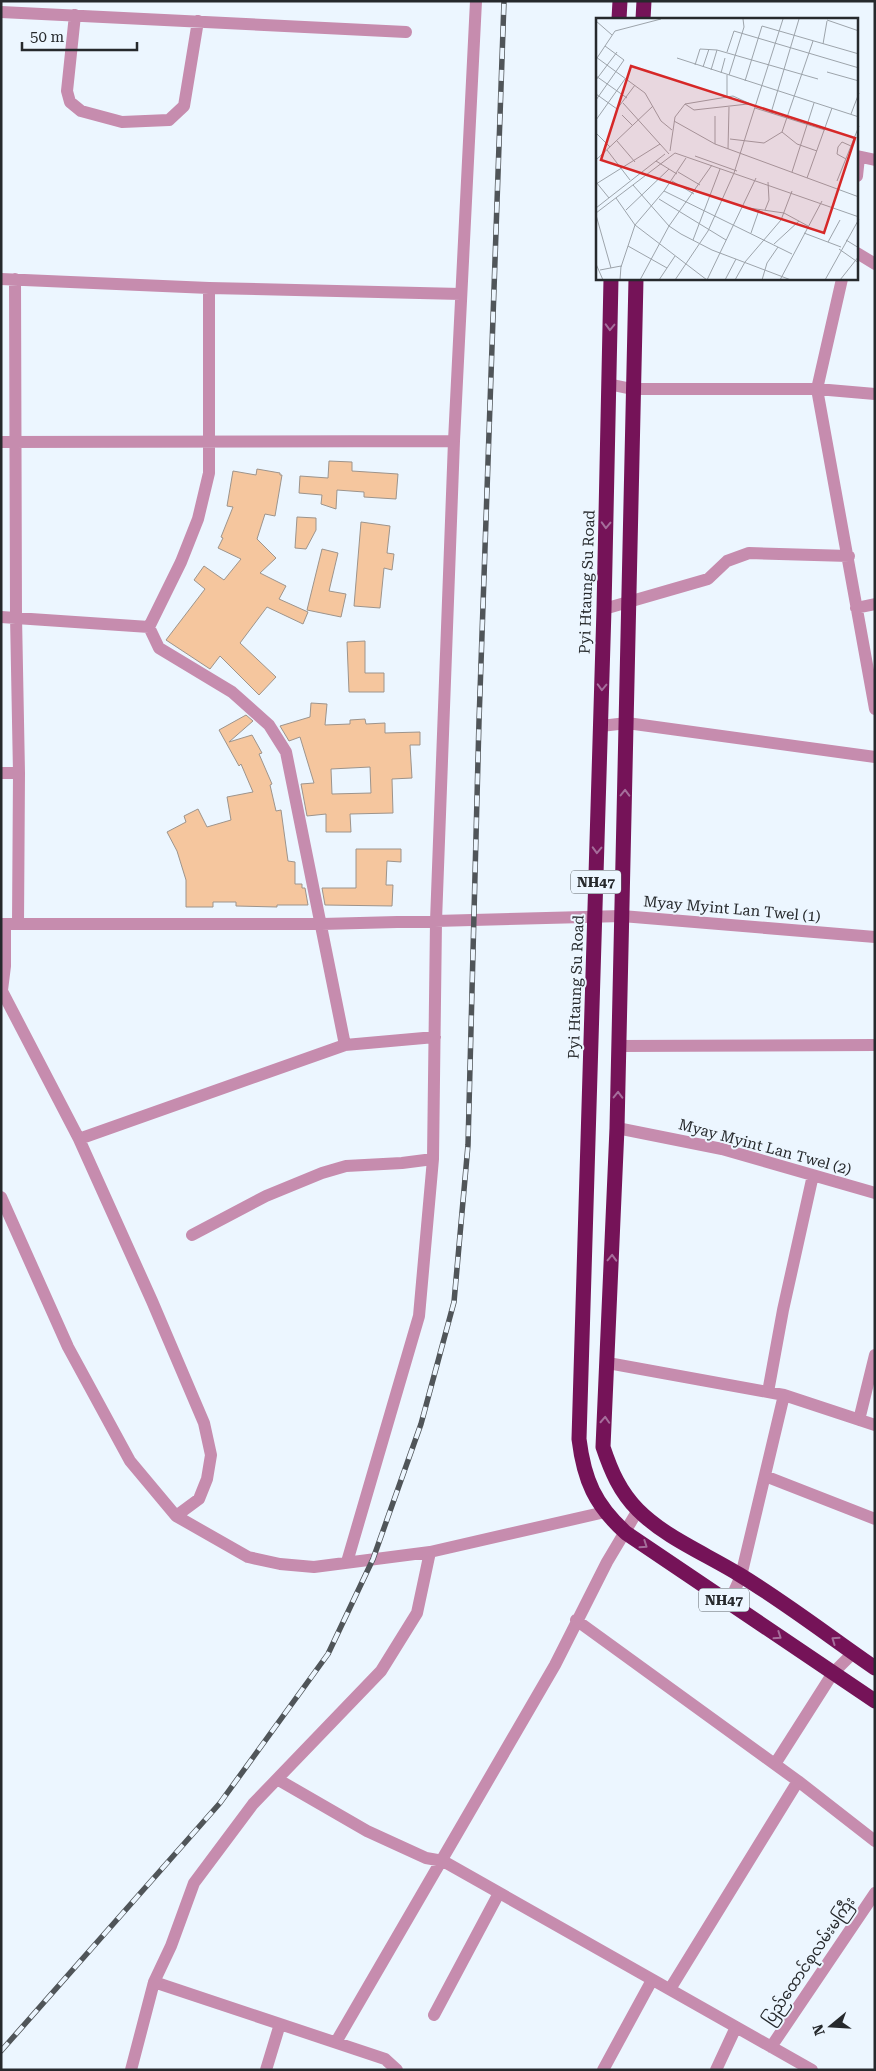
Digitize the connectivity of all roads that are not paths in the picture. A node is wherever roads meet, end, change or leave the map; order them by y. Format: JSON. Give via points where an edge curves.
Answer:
{"nodes":[{"id":1,"x":476,"y":1,"type":"edge"},
{"id":2,"x":620,"y":1,"type":"edge"},
{"id":3,"x":644,"y":1,"type":"edge"},
{"id":4,"x":1,"y":12,"type":"edge"},
{"id":5,"x":75,"y":15,"type":"junction"},
{"id":6,"x":619,"y":18,"type":"edge"},
{"id":7,"x":643,"y":18,"type":"edge"},
{"id":8,"x":198,"y":21,"type":"junction"},
{"id":9,"x":406,"y":32,"type":"dead end"},
{"id":10,"x":858,"y":156,"type":"edge"},
{"id":11,"x":875,"y":160,"type":"edge"},
{"id":12,"x":858,"y":254,"type":"edge"},
{"id":13,"x":875,"y":264,"type":"edge"},
{"id":14,"x":1,"y":278,"type":"edge"},
{"id":15,"x":15,"y":279,"type":"junction"},
{"id":16,"x":611,"y":280,"type":"edge"},
{"id":17,"x":636,"y":280,"type":"edge"},
{"id":18,"x":842,"y":280,"type":"edge"},
{"id":19,"x":209,"y":288,"type":"junction"},
{"id":20,"x":461,"y":294,"type":"junction"},
{"id":21,"x":608,"y":384,"type":"junction"},
{"id":22,"x":632,"y":389,"type":"junction"},
{"id":23,"x":817,"y":389,"type":"junction"},
{"id":24,"x":875,"y":394,"type":"edge"},
{"id":25,"x":454,"y":441,"type":"junction"},
{"id":26,"x":1,"y":442,"type":"edge"},
{"id":27,"x":17,"y":443,"type":"junction"},
{"id":28,"x":209,"y":443,"type":"junction"},
{"id":29,"x":631,"y":494,"type":"junction"},
{"id":30,"x":607,"y":495,"type":"junction"},
{"id":31,"x":849,"y":556,"type":"junction"},
{"id":32,"x":630,"y":600,"type":"junction"},
{"id":33,"x":875,"y":604,"type":"edge"},
{"id":34,"x":856,"y":608,"type":"junction"},
{"id":35,"x":604,"y":609,"type":"junction"},
{"id":36,"x":1,"y":616,"type":"edge"},
{"id":37,"x":16,"y":616,"type":"junction"},
{"id":38,"x":149,"y":627,"type":"junction"},
{"id":39,"x":875,"y":709,"type":"edge"},
{"id":40,"x":626,"y":723,"type":"junction"},
{"id":41,"x":601,"y":726,"type":"junction"},
{"id":42,"x":875,"y":757,"type":"edge"},
{"id":43,"x":1,"y":773,"type":"edge"},
{"id":44,"x":19,"y":773,"type":"junction"},
{"id":45,"x":622,"y":916,"type":"junction"},
{"id":46,"x":595,"y":917,"type":"junction"},
{"id":47,"x":436,"y":921,"type":"junction"},
{"id":48,"x":3,"y":924,"type":"edge"},
{"id":49,"x":18,"y":924,"type":"junction"},
{"id":50,"x":322,"y":924,"type":"junction"},
{"id":51,"x":875,"y":937,"type":"edge"},
{"id":52,"x":2,"y":996,"type":"edge"},
{"id":53,"x":434,"y":1037,"type":"junction"},
{"id":54,"x":345,"y":1045,"type":"junction"},
{"id":55,"x":875,"y":1045,"type":"edge"},
{"id":56,"x":619,"y":1046,"type":"junction"},
{"id":57,"x":617,"y":1128,"type":"junction"},
{"id":58,"x":79,"y":1139,"type":"junction"},
{"id":59,"x":433,"y":1159,"type":"junction"},
{"id":60,"x":588,"y":1172,"type":"junction"},
{"id":61,"x":813,"y":1175,"type":"junction"},
{"id":62,"x":615,"y":1177,"type":"junction"},
{"id":63,"x":875,"y":1193,"type":"edge"},
{"id":64,"x":1,"y":1197,"type":"edge"},
{"id":65,"x":192,"y":1235,"type":"dead end"},
{"id":66,"x":584,"y":1314,"type":"junction"},
{"id":67,"x":610,"y":1318,"type":"junction"},
{"id":68,"x":875,"y":1355,"type":"edge"},
{"id":69,"x":608,"y":1363,"type":"junction"},
{"id":70,"x":768,"y":1392,"type":"junction"},
{"id":71,"x":784,"y":1395,"type":"junction"},
{"id":72,"x":859,"y":1420,"type":"junction"},
{"id":73,"x":875,"y":1425,"type":"edge"},
{"id":74,"x":765,"y":1476,"type":"junction"},
{"id":75,"x":638,"y":1510,"type":"junction"},
{"id":76,"x":605,"y":1512,"type":"junction"},
{"id":77,"x":176,"y":1516,"type":"junction"},
{"id":78,"x":875,"y":1520,"type":"edge"},
{"id":79,"x":626,"y":1533,"type":"junction"},
{"id":80,"x":430,"y":1552,"type":"junction"},
{"id":81,"x":347,"y":1562,"type":"junction"},
{"id":82,"x":741,"y":1576,"type":"junction"},
{"id":83,"x":729,"y":1603,"type":"junction"},
{"id":84,"x":576,"y":1620,"type":"junction"},
{"id":85,"x":853,"y":1653,"type":"junction"},
{"id":86,"x":875,"y":1668,"type":"edge"},
{"id":87,"x":833,"y":1673,"type":"junction"},
{"id":88,"x":875,"y":1701,"type":"edge"},
{"id":89,"x":775,"y":1764,"type":"junction"},
{"id":90,"x":277,"y":1779,"type":"junction"},
{"id":91,"x":798,"y":1780,"type":"junction"},
{"id":92,"x":875,"y":1841,"type":"edge"},
{"id":93,"x":443,"y":1861,"type":"junction"},
{"id":94,"x":499,"y":1892,"type":"junction"},
{"id":95,"x":875,"y":1894,"type":"edge"},
{"id":96,"x":652,"y":1980,"type":"junction"},
{"id":97,"x":154,"y":1982,"type":"junction"},
{"id":98,"x":670,"y":1989,"type":"junction"},
{"id":99,"x":434,"y":2015,"type":"dead end"},
{"id":100,"x":280,"y":2024,"type":"junction"},
{"id":101,"x":736,"y":2027,"type":"junction"},
{"id":102,"x":336,"y":2042,"type":"junction"},
{"id":103,"x":771,"y":2048,"type":"junction"},
{"id":104,"x":131,"y":2070,"type":"edge"},
{"id":105,"x":266,"y":2070,"type":"edge"},
{"id":106,"x":397,"y":2070,"type":"edge"},
{"id":107,"x":603,"y":2070,"type":"edge"},
{"id":108,"x":716,"y":2070,"type":"edge"},
{"id":109,"x":812,"y":2070,"type":"edge"}],
"edges":[{"from":1,"to":20,"type":"street"},
{"from":2,"to":6,"type":"highway"},
{"from":3,"to":7,"type":"highway"},
{"from":4,"to":5,"type":"street"},
{"from":5,"to":8,"type":"street"},
{"from":5,"to":8,"type":"street","via":[[67,91],[70,102],[81,110],[122,122],[168,120],[184,106]]},
{"from":8,"to":9,"type":"street"},
{"from":10,"to":11,"type":"street"},
{"from":12,"to":13,"type":"street"},
{"from":14,"to":15,"type":"street"},
{"from":15,"to":19,"type":"street"},
{"from":15,"to":27,"type":"street"},
{"from":16,"to":21,"type":"highway","name":"Pyi Htaung Su Road","number":"NH47","one_way":true},
{"from":17,"to":22,"type":"highway","number":"NH47"},
{"from":18,"to":23,"type":"street"},
{"from":19,"to":20,"type":"street"},
{"from":19,"to":28,"type":"street"},
{"from":20,"to":25,"type":"street"},
{"from":21,"to":22,"type":"street"},
{"from":21,"to":30,"type":"highway","name":"Pyi Htaung Su Road","number":"NH47"},
{"from":22,"to":23,"type":"street"},
{"from":22,"to":29,"type":"highway","number":"NH47"},
{"from":23,"to":24,"type":"street"},
{"from":23,"to":31,"type":"street"},
{"from":25,"to":28,"type":"street"},
{"from":25,"to":47,"type":"street"},
{"from":26,"to":27,"type":"street"},
{"from":27,"to":28,"type":"street"},
{"from":27,"to":37,"type":"street"},
{"from":28,"to":38,"type":"street","via":[[209,474],[198,519]]},
{"from":29,"to":30,"type":"highway"},
{"from":29,"to":32,"type":"highway","number":"NH47"},
{"from":30,"to":35,"type":"highway","name":"Pyi Htaung Su Road","number":"NH47","one_way":true},
{"from":31,"to":32,"type":"street","via":[[749,553],[727,561],[708,578]]},
{"from":31,"to":34,"type":"street"},
{"from":32,"to":35,"type":"street"},
{"from":32,"to":40,"type":"highway","number":"NH47"},
{"from":33,"to":34,"type":"street"},
{"from":34,"to":39,"type":"street"},
{"from":35,"to":41,"type":"highway","name":"Pyi Htaung Su Road","number":"NH47","one_way":true},
{"from":36,"to":37,"type":"street"},
{"from":37,"to":38,"type":"street"},
{"from":37,"to":44,"type":"street"},
{"from":38,"to":50,"type":"street","via":[[159,648],[232,692],[269,726],[286,752]]},
{"from":40,"to":41,"type":"street"},
{"from":40,"to":42,"type":"street"},
{"from":45,"to":40,"type":"highway","number":"NH47","one_way":true},
{"from":41,"to":46,"type":"highway","name":"Pyi Htaung Su Road","number":"NH47","one_way":true},
{"from":43,"to":44,"type":"street"},
{"from":44,"to":49,"type":"street"},
{"from":45,"to":46,"type":"street","name":"Myay Myint Lan Twel (1)"},
{"from":45,"to":51,"type":"street","name":"Myay Myint Lan Twel (1)"},
{"from":45,"to":56,"type":"highway","number":"NH47"},
{"from":46,"to":47,"type":"street","name":"Myay Myint Lan Twel (1)"},
{"from":46,"to":60,"type":"highway","name":"Pyi Htaung Su Road","number":"NH47"},
{"from":47,"to":50,"type":"street","name":"Myay Myint Lan Twel (1)"},
{"from":47,"to":53,"type":"street"},
{"from":48,"to":49,"type":"street","name":"Myay Myint Lan Twel (1)"},
{"from":48,"to":52,"type":"street"},
{"from":49,"to":50,"type":"street","name":"Myay Myint Lan Twel (1)"},
{"from":50,"to":54,"type":"street"},
{"from":52,"to":58,"type":"street"},
{"from":53,"to":54,"type":"street"},
{"from":53,"to":59,"type":"street"},
{"from":54,"to":58,"type":"street"},
{"from":55,"to":56,"type":"street"},
{"from":57,"to":56,"type":"highway","number":"NH47","one_way":true},
{"from":57,"to":61,"type":"street","name":"Myay Myint Lan Twel (2)","via":[[722,1149]]},
{"from":57,"to":62,"type":"highway","number":"NH47"},
{"from":58,"to":77,"type":"street","via":[[204,1423],[211,1455],[207,1479],[199,1499]]},
{"from":59,"to":65,"type":"street","via":[[346,1166],[322,1173],[266,1196]]},
{"from":59,"to":81,"type":"street","via":[[419,1316]]},
{"from":60,"to":62,"type":"highway"},
{"from":60,"to":66,"type":"highway","name":"Pyi Htaung Su Road","number":"NH47"},
{"from":61,"to":63,"type":"street","name":"Myay Myint Lan Twel (2)"},
{"from":61,"to":70,"type":"street"},
{"from":67,"to":62,"type":"highway","number":"NH47","one_way":true},
{"from":64,"to":77,"type":"street","via":[[68,1347],[95,1399],[130,1461]]},
{"from":66,"to":67,"type":"highway"},
{"from":66,"to":76,"type":"highway","name":"Pyi Htaung Su Road","number":"NH47","via":[[578,1439],[588,1484]]},
{"from":67,"to":69,"type":"highway","number":"NH47"},
{"from":68,"to":72,"type":"street"},
{"from":69,"to":70,"type":"street"},
{"from":75,"to":69,"type":"highway","number":"NH47","one_way":true,"via":[[620,1489],[604,1447]]},
{"from":70,"to":71,"type":"street"},
{"from":71,"to":72,"type":"street"},
{"from":71,"to":74,"type":"street"},
{"from":72,"to":73,"type":"street"},
{"from":74,"to":78,"type":"street"},
{"from":74,"to":82,"type":"street"},
{"from":75,"to":79,"type":"street"},
{"from":75,"to":82,"type":"highway","number":"NH47","via":[[660,1528]]},
{"from":76,"to":79,"type":"highway","number":"NH47"},
{"from":76,"to":80,"type":"street"},
{"from":77,"to":81,"type":"street","via":[[248,1557],[314,1567]]},
{"from":79,"to":83,"type":"highway","number":"NH47","one_way":true},
{"from":79,"to":84,"type":"street"},
{"from":80,"to":81,"type":"street"},
{"from":80,"to":90,"type":"street","via":[[417,1613],[381,1670]]},
{"from":82,"to":83,"type":"street"},
{"from":85,"to":82,"type":"highway","number":"NH47","one_way":true},
{"from":83,"to":87,"type":"highway","number":"NH47","one_way":true},
{"from":84,"to":89,"type":"street"},
{"from":84,"to":93,"type":"street","via":[[555,1665]]},
{"from":85,"to":86,"type":"highway","number":"NH47"},
{"from":85,"to":87,"type":"street"},
{"from":87,"to":88,"type":"highway","number":"NH47"},
{"from":87,"to":89,"type":"street"},
{"from":89,"to":91,"type":"street"},
{"from":90,"to":93,"type":"street","via":[[367,1831],[426,1858]]},
{"from":90,"to":97,"type":"street","via":[[194,1883]]},
{"from":91,"to":92,"type":"street"},
{"from":91,"to":98,"type":"street"},
{"from":93,"to":94,"type":"street"},
{"from":93,"to":102,"type":"street"},
{"from":94,"to":96,"type":"street"},
{"from":94,"to":99,"type":"street"},
{"from":95,"to":103,"type":"street","name":"ပြည်ထောင်စုလမ်းမကြီး"},
{"from":96,"to":98,"type":"street"},
{"from":96,"to":107,"type":"street"},
{"from":97,"to":100,"type":"street"},
{"from":97,"to":104,"type":"street"},
{"from":98,"to":101,"type":"street"},
{"from":100,"to":102,"type":"street"},
{"from":100,"to":105,"type":"street"},
{"from":101,"to":103,"type":"street"},
{"from":101,"to":108,"type":"street"},
{"from":102,"to":106,"type":"street","via":[[385,2059]]},
{"from":103,"to":109,"type":"street"}]}
